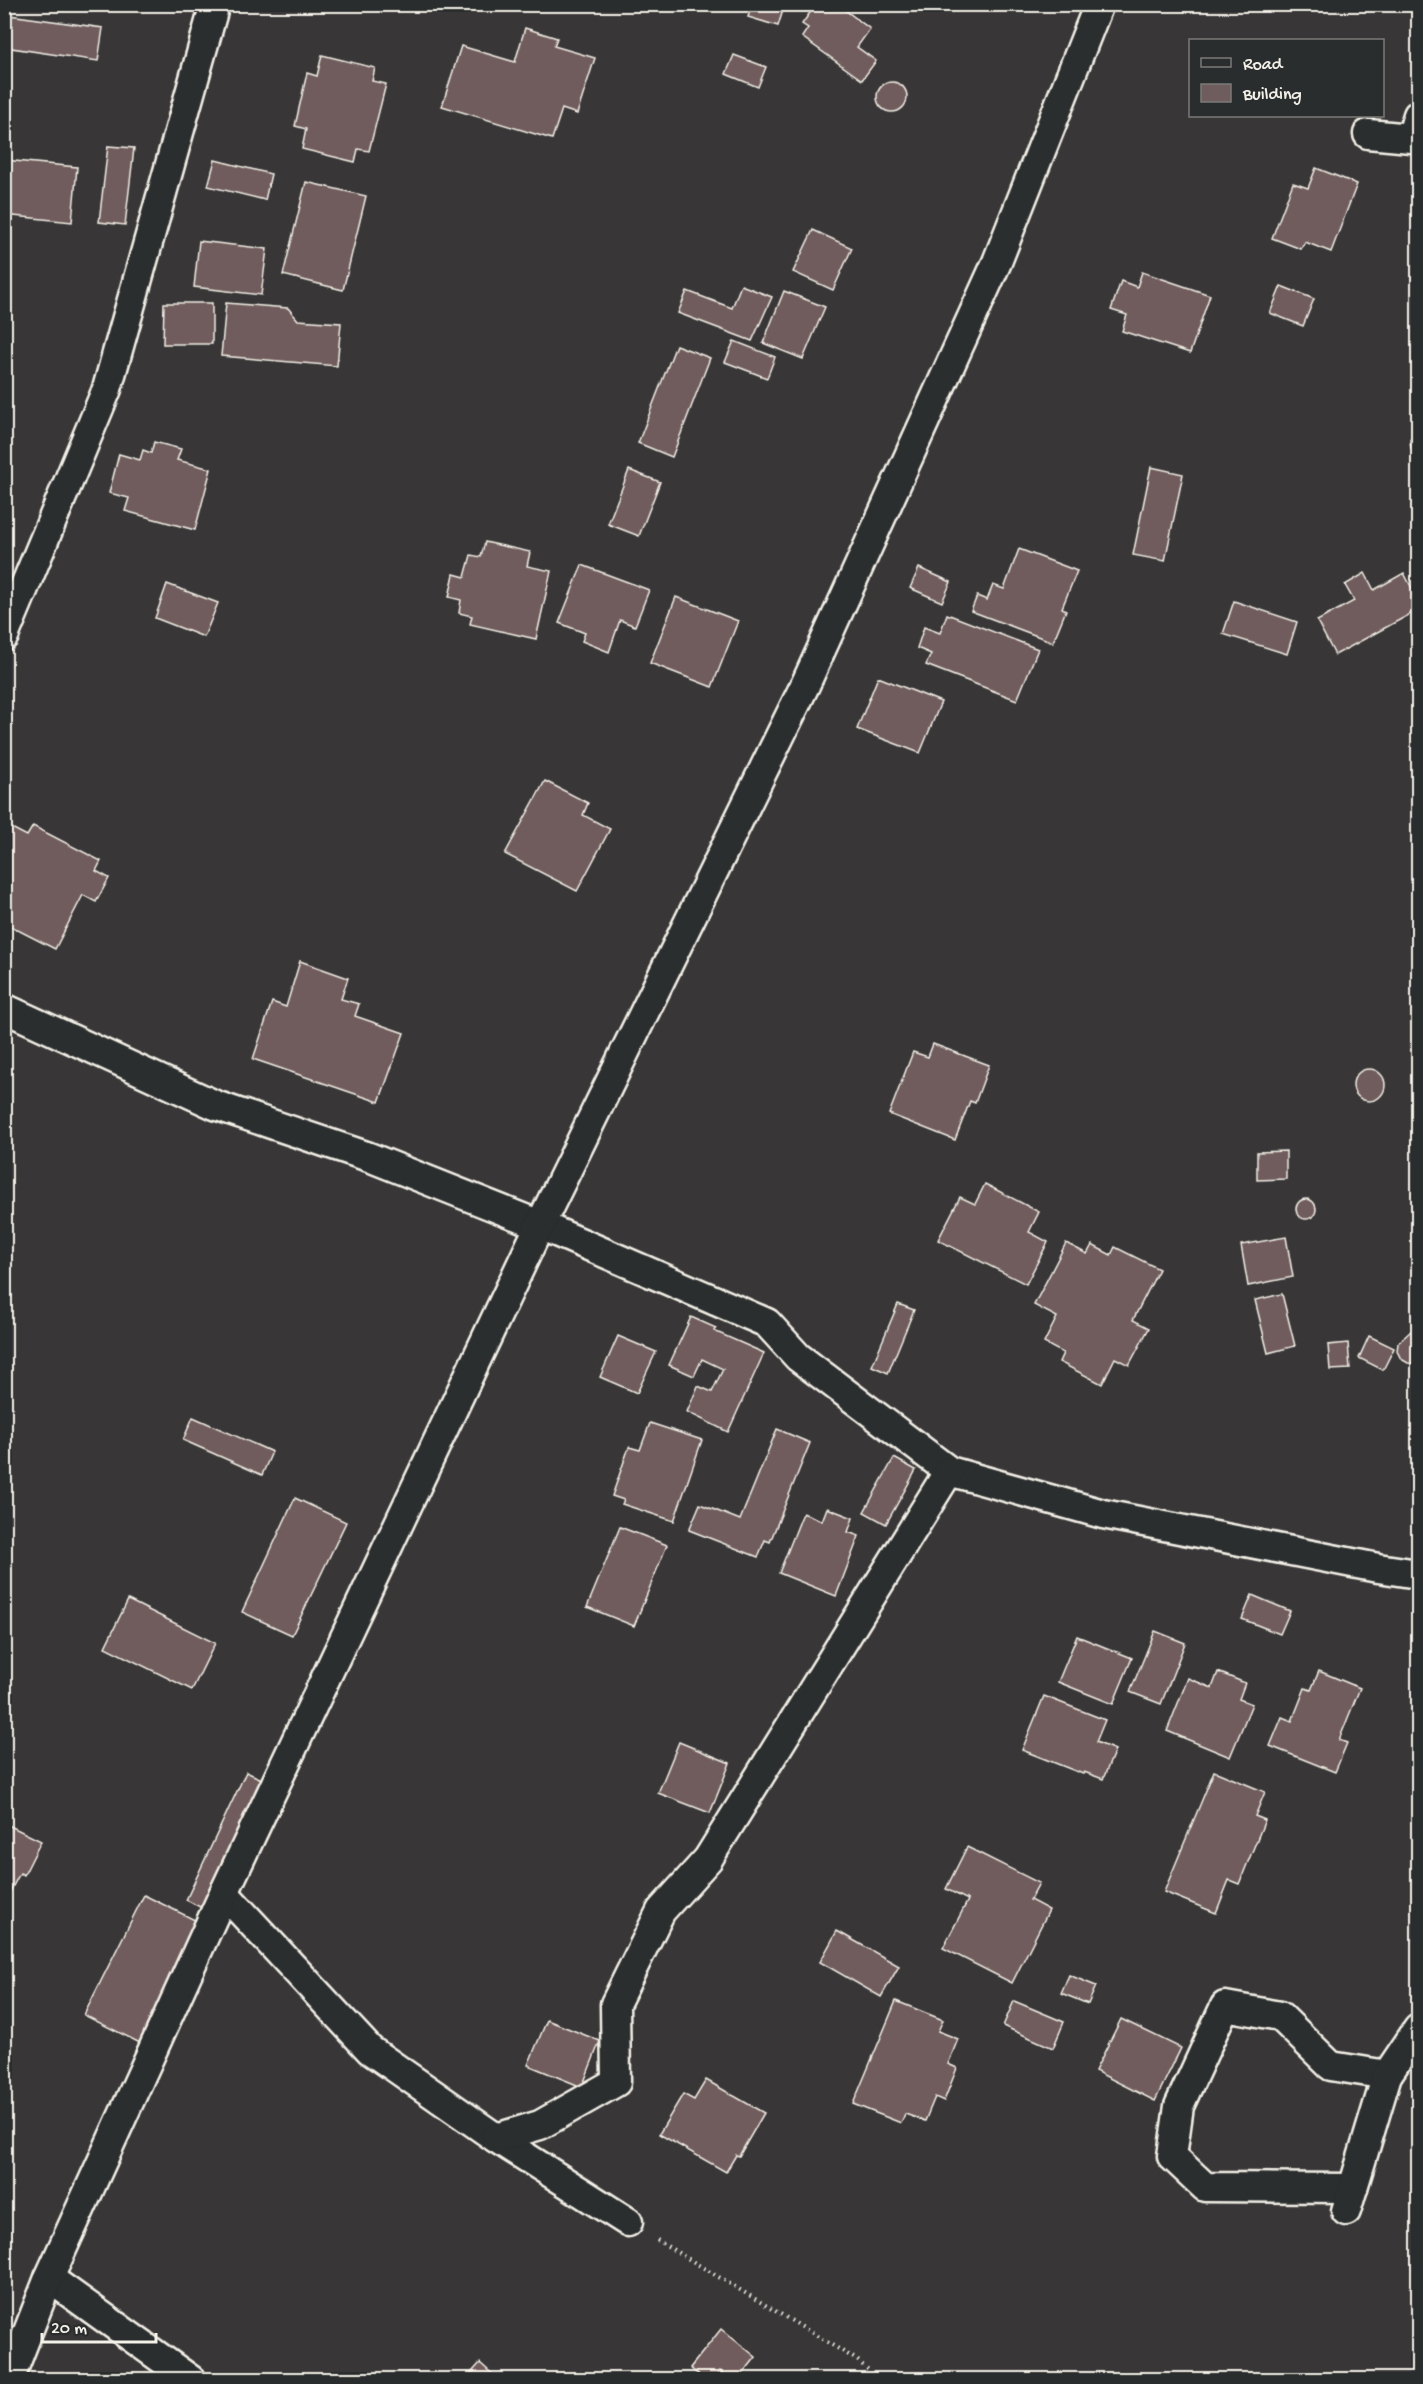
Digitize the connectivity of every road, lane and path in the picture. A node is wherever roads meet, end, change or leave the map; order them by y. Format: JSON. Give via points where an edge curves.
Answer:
{"nodes":[{"id":1,"x":215,"y":4,"type":"edge"},
{"id":2,"x":1099,"y":4,"type":"edge"},
{"id":3,"x":1419,"y":115,"type":"edge"},
{"id":4,"x":1368,"y":134,"type":"dead end"},
{"id":5,"x":15,"y":583,"type":"edge"},
{"id":6,"x":4,"y":636,"type":"edge"},
{"id":7,"x":4,"y":1008,"type":"edge"},
{"id":8,"x":540,"y":1225,"type":"junction"},
{"id":9,"x":949,"y":1471,"type":"junction"},
{"id":10,"x":1419,"y":1574,"type":"edge"},
{"id":11,"x":224,"y":1893,"type":"junction"},
{"id":12,"x":1419,"y":2029,"type":"edge"},
{"id":13,"x":1387,"y":2074,"type":"junction"},
{"id":14,"x":496,"y":2138,"type":"junction"},
{"id":15,"x":628,"y":2222,"type":"joint"},
{"id":16,"x":49,"y":2278,"type":"junction"},
{"id":17,"x":9,"y":2379,"type":"edge"},
{"id":18,"x":191,"y":2379,"type":"edge"},
{"id":19,"x":880,"y":2379,"type":"edge"}],
"edges":[{"from":1,"to":5,"type":"street","via":[[107,389]]},
{"from":2,"to":8,"type":"street","via":[[997,262],[816,662]]},
{"from":3,"to":4,"type":"street","via":[[1411,138]]},
{"from":5,"to":6,"type":"street"},
{"from":7,"to":8,"type":"street","via":[[215,1105],[369,1157]]},
{"from":8,"to":9,"type":"street","via":[[767,1323],[798,1357]]},
{"from":8,"to":11,"type":"street"},
{"from":9,"to":10,"type":"street","via":[[1103,1514]]},
{"from":9,"to":14,"type":"street","via":[[708,1859],[661,1911],[615,2004],[616,2082],[540,2125]]},
{"from":11,"to":14,"type":"street","via":[[370,2050]]},
{"from":11,"to":16,"type":"street"},
{"from":12,"to":13,"type":"street"},
{"from":13,"to":13,"type":"street","via":[[1349,2200],[1205,2187],[1172,2156],[1179,2106],[1226,2006],[1280,2016],[1330,2066]]},
{"from":14,"to":15,"type":"street"},
{"from":15,"to":19,"type":"path","via":[[857,2360]]},
{"from":16,"to":17,"type":"street"},
{"from":16,"to":18,"type":"street"}]}
